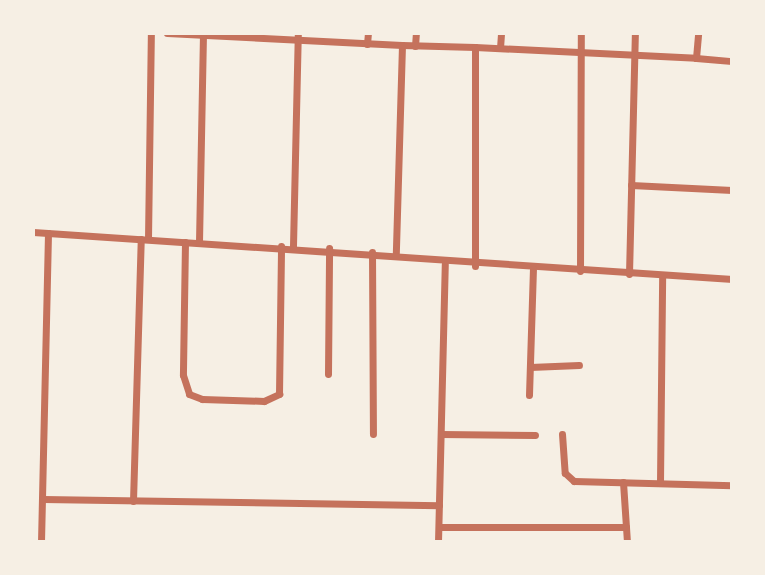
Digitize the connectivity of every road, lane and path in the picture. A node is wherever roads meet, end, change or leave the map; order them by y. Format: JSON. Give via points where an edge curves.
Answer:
{"nodes":[{"id":1,"x":150,"y":33,"type":"edge"},
{"id":2,"x":167,"y":33,"type":"edge"},
{"id":3,"x":368,"y":33,"type":"edge"},
{"id":4,"x":416,"y":33,"type":"edge"},
{"id":5,"x":501,"y":33,"type":"edge"},
{"id":6,"x":581,"y":33,"type":"edge"},
{"id":7,"x":635,"y":33,"type":"edge"},
{"id":8,"x":698,"y":33,"type":"edge"},
{"id":9,"x":202,"y":35,"type":"edge"},
{"id":10,"x":297,"y":37,"type":"edge"},
{"id":11,"x":367,"y":44,"type":"junction"},
{"id":12,"x":402,"y":45,"type":"junction"},
{"id":13,"x":415,"y":46,"type":"junction"},
{"id":14,"x":475,"y":47,"type":"junction"},
{"id":15,"x":500,"y":48,"type":"junction"},
{"id":16,"x":580,"y":52,"type":"junction"},
{"id":17,"x":634,"y":55,"type":"junction"},
{"id":18,"x":696,"y":58,"type":"junction"},
{"id":19,"x":732,"y":61,"type":"edge"},
{"id":20,"x":631,"y":185,"type":"junction"},
{"id":21,"x":732,"y":190,"type":"edge"},
{"id":22,"x":33,"y":232,"type":"edge"},
{"id":23,"x":48,"y":233,"type":"junction"},
{"id":24,"x":145,"y":239,"type":"junction"},
{"id":25,"x":185,"y":242,"type":"junction"},
{"id":26,"x":198,"y":242,"type":"junction"},
{"id":27,"x":281,"y":246,"type":"junction"},
{"id":28,"x":293,"y":246,"type":"junction"},
{"id":29,"x":329,"y":248,"type":"junction"},
{"id":30,"x":372,"y":252,"type":"junction"},
{"id":31,"x":397,"y":253,"type":"junction"},
{"id":32,"x":445,"y":264,"type":"junction"},
{"id":33,"x":475,"y":265,"type":"junction"},
{"id":34,"x":533,"y":269,"type":"junction"},
{"id":35,"x":580,"y":271,"type":"junction"},
{"id":36,"x":629,"y":274,"type":"junction"},
{"id":37,"x":662,"y":275,"type":"junction"},
{"id":38,"x":732,"y":279,"type":"edge"},
{"id":39,"x":579,"y":365,"type":"dead end"},
{"id":40,"x":530,"y":368,"type":"junction"},
{"id":41,"x":328,"y":374,"type":"dead end"},
{"id":42,"x":529,"y":395,"type":"dead end"},
{"id":43,"x":373,"y":434,"type":"dead end"},
{"id":44,"x":441,"y":434,"type":"junction"},
{"id":45,"x":562,"y":434,"type":"dead end"},
{"id":46,"x":535,"y":435,"type":"dead end"},
{"id":47,"x":623,"y":482,"type":"junction"},
{"id":48,"x":660,"y":483,"type":"junction"},
{"id":49,"x":732,"y":485,"type":"edge"},
{"id":50,"x":43,"y":486,"type":"junction"},
{"id":51,"x":33,"y":487,"type":"edge"},
{"id":52,"x":43,"y":499,"type":"junction"},
{"id":53,"x":133,"y":501,"type":"junction"},
{"id":54,"x":439,"y":505,"type":"junction"},
{"id":55,"x":439,"y":527,"type":"junction"},
{"id":56,"x":626,"y":527,"type":"junction"},
{"id":57,"x":41,"y":542,"type":"edge"},
{"id":58,"x":438,"y":542,"type":"edge"},
{"id":59,"x":626,"y":542,"type":"edge"}],
"edges":[{"from":1,"to":24,"type":"street"},
{"from":2,"to":9,"type":"street"},
{"from":3,"to":11,"type":"street"},
{"from":4,"to":13,"type":"street"},
{"from":5,"to":15,"type":"street"},
{"from":6,"to":16,"type":"street"},
{"from":7,"to":17,"type":"street"},
{"from":8,"to":18,"type":"street"},
{"from":9,"to":10,"type":"street"},
{"from":9,"to":26,"type":"street"},
{"from":10,"to":11,"type":"street"},
{"from":10,"to":28,"type":"street"},
{"from":11,"to":12,"type":"street"},
{"from":12,"to":13,"type":"street"},
{"from":12,"to":31,"type":"street"},
{"from":13,"to":14,"type":"street"},
{"from":14,"to":15,"type":"street"},
{"from":14,"to":33,"type":"street"},
{"from":15,"to":16,"type":"street"},
{"from":16,"to":17,"type":"street"},
{"from":16,"to":35,"type":"street"},
{"from":17,"to":18,"type":"street"},
{"from":17,"to":20,"type":"street"},
{"from":18,"to":19,"type":"street"},
{"from":20,"to":21,"type":"street"},
{"from":20,"to":36,"type":"street"},
{"from":22,"to":23,"type":"street"},
{"from":23,"to":24,"type":"street"},
{"from":23,"to":50,"type":"street"},
{"from":24,"to":25,"type":"street"},
{"from":24,"to":53,"type":"street"},
{"from":25,"to":26,"type":"street"},
{"from":25,"to":27,"type":"street","via":[[183,375],[189,394],[202,399],[264,401],[279,394]]},
{"from":26,"to":27,"type":"street"},
{"from":27,"to":28,"type":"street"},
{"from":28,"to":29,"type":"street"},
{"from":29,"to":30,"type":"street"},
{"from":29,"to":41,"type":"street"},
{"from":30,"to":31,"type":"street"},
{"from":30,"to":43,"type":"street"},
{"from":31,"to":32,"type":"street"},
{"from":32,"to":33,"type":"street"},
{"from":32,"to":44,"type":"street"},
{"from":33,"to":34,"type":"street"},
{"from":34,"to":35,"type":"street"},
{"from":34,"to":40,"type":"street"},
{"from":35,"to":36,"type":"street"},
{"from":36,"to":37,"type":"street"},
{"from":37,"to":38,"type":"street"},
{"from":37,"to":48,"type":"street"},
{"from":39,"to":40,"type":"street"},
{"from":40,"to":42,"type":"street"},
{"from":44,"to":46,"type":"street"},
{"from":44,"to":54,"type":"street"},
{"from":45,"to":47,"type":"street","via":[[568,478]]},
{"from":47,"to":48,"type":"street"},
{"from":47,"to":56,"type":"street"},
{"from":48,"to":49,"type":"street"},
{"from":50,"to":51,"type":"street"},
{"from":50,"to":52,"type":"street"},
{"from":52,"to":53,"type":"street"},
{"from":52,"to":57,"type":"street"},
{"from":53,"to":54,"type":"street"},
{"from":54,"to":55,"type":"street"},
{"from":55,"to":56,"type":"street"},
{"from":55,"to":58,"type":"street"},
{"from":56,"to":59,"type":"street"}]}
